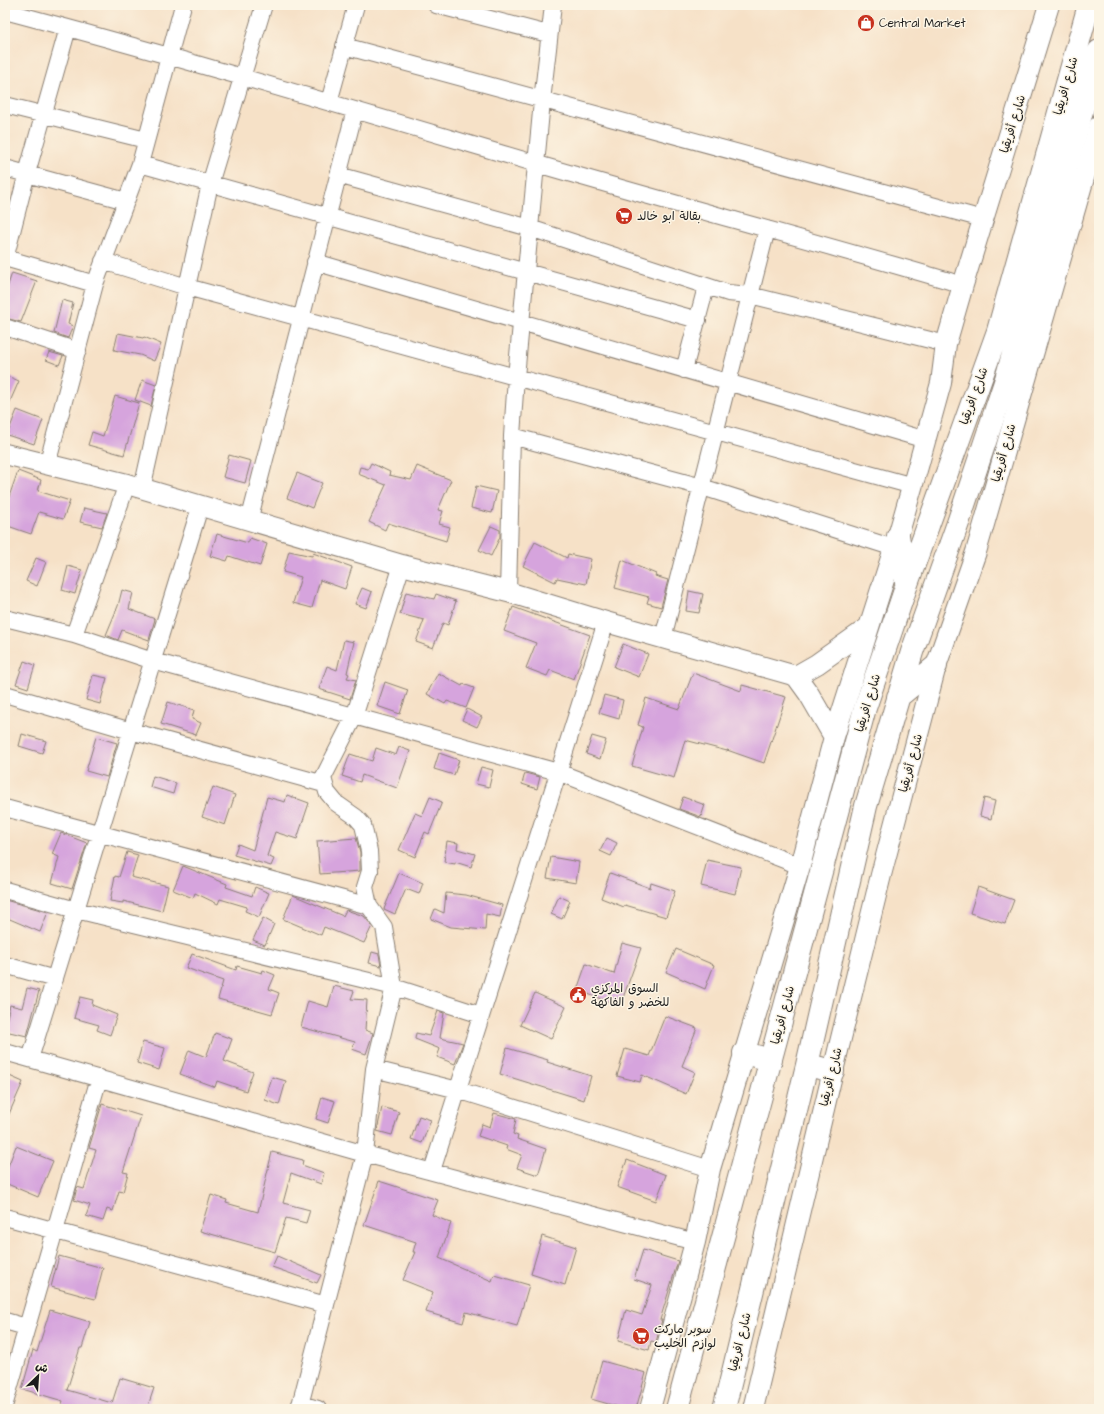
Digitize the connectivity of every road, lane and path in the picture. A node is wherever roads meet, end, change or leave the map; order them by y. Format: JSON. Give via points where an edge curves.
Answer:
{"nodes":[{"id":1,"x":183,"y":5,"type":"edge"},
{"id":2,"x":264,"y":5,"type":"edge"},
{"id":3,"x":356,"y":5,"type":"edge"},
{"id":4,"x":436,"y":5,"type":"edge"},
{"id":5,"x":553,"y":5,"type":"edge"},
{"id":6,"x":1049,"y":5,"type":"edge"},
{"id":7,"x":1089,"y":5,"type":"edge"},
{"id":8,"x":5,"y":11,"type":"edge"},
{"id":9,"x":68,"y":28,"type":"junction"},
{"id":10,"x":548,"y":34,"type":"junction"},
{"id":11,"x":344,"y":46,"type":"junction"},
{"id":12,"x":1099,"y":51,"type":"edge"},
{"id":13,"x":170,"y":58,"type":"junction"},
{"id":14,"x":242,"y":76,"type":"junction"},
{"id":15,"x":542,"y":100,"type":"junction"},
{"id":16,"x":329,"y":102,"type":"junction"},
{"id":17,"x":5,"y":105,"type":"edge"},
{"id":18,"x":355,"y":110,"type":"junction"},
{"id":19,"x":44,"y":115,"type":"junction"},
{"id":20,"x":1099,"y":126,"type":"edge"},
{"id":21,"x":146,"y":140,"type":"junction"},
{"id":22,"x":536,"y":163,"type":"junction"},
{"id":23,"x":140,"y":164,"type":"junction"},
{"id":24,"x":5,"y":168,"type":"edge"},
{"id":25,"x":27,"y":173,"type":"junction"},
{"id":26,"x":338,"y":174,"type":"junction"},
{"id":27,"x":210,"y":184,"type":"junction"},
{"id":28,"x":126,"y":201,"type":"junction"},
{"id":29,"x":327,"y":218,"type":"junction"},
{"id":30,"x":984,"y":219,"type":"junction"},
{"id":31,"x":530,"y":228,"type":"junction"},
{"id":32,"x":767,"y":229,"type":"junction"},
{"id":33,"x":5,"y":258,"type":"edge"},
{"id":34,"x":103,"y":261,"type":"junction"},
{"id":35,"x":316,"y":262,"type":"junction"},
{"id":36,"x":526,"y":272,"type":"junction"},
{"id":37,"x":95,"y":284,"type":"junction"},
{"id":38,"x":963,"y":285,"type":"junction"},
{"id":39,"x":187,"y":287,"type":"junction"},
{"id":40,"x":706,"y":287,"type":"junction"},
{"id":41,"x":750,"y":296,"type":"junction"},
{"id":42,"x":301,"y":317,"type":"junction"},
{"id":43,"x":698,"y":320,"type":"junction"},
{"id":44,"x":521,"y":323,"type":"junction"},
{"id":45,"x":5,"y":327,"type":"edge"},
{"id":46,"x":946,"y":344,"type":"junction"},
{"id":47,"x":78,"y":351,"type":"junction"},
{"id":48,"x":684,"y":370,"type":"junction"},
{"id":49,"x":516,"y":377,"type":"junction"},
{"id":50,"x":728,"y":383,"type":"junction"},
{"id":51,"x":940,"y":383,"type":"joint"},
{"id":52,"x":715,"y":432,"type":"junction"},
{"id":53,"x":512,"y":436,"type":"junction"},
{"id":54,"x":926,"y":440,"type":"junction"},
{"id":55,"x":5,"y":454,"type":"edge"},
{"id":56,"x":47,"y":465,"type":"junction"},
{"id":57,"x":134,"y":486,"type":"junction"},
{"id":58,"x":913,"y":486,"type":"junction"},
{"id":59,"x":702,"y":487,"type":"junction"},
{"id":60,"x":200,"y":507,"type":"junction"},
{"id":61,"x":249,"y":521,"type":"junction"},
{"id":62,"x":896,"y":542,"type":"junction"},
{"id":63,"x":402,"y":565,"type":"junction"},
{"id":64,"x":906,"y":584,"type":"junction"},
{"id":65,"x":508,"y":592,"type":"junction"},
{"id":66,"x":5,"y":618,"type":"edge"},
{"id":67,"x":606,"y":622,"type":"junction"},
{"id":68,"x":869,"y":627,"type":"junction"},
{"id":69,"x":74,"y":635,"type":"junction"},
{"id":70,"x":663,"y":638,"type":"junction"},
{"id":71,"x":153,"y":661,"type":"junction"},
{"id":72,"x":936,"y":666,"type":"junction"},
{"id":73,"x":796,"y":676,"type":"junction"},
{"id":74,"x":5,"y":694,"type":"edge"},
{"id":75,"x":898,"y":697,"type":"junction"},
{"id":76,"x":354,"y":717,"type":"junction"},
{"id":77,"x":131,"y":731,"type":"junction"},
{"id":78,"x":834,"y":737,"type":"junction"},
{"id":79,"x":558,"y":772,"type":"junction"},
{"id":80,"x":324,"y":784,"type":"junction"},
{"id":81,"x":5,"y":808,"type":"edge"},
{"id":82,"x":100,"y":833,"type":"junction"},
{"id":83,"x":800,"y":866,"type":"junction"},
{"id":84,"x":5,"y":890,"type":"edge"},
{"id":85,"x":369,"y":906,"type":"junction"},
{"id":86,"x":76,"y":910,"type":"junction"},
{"id":87,"x":5,"y":965,"type":"edge"},
{"id":88,"x":55,"y":979,"type":"junction"},
{"id":89,"x":394,"y":987,"type":"junction"},
{"id":90,"x":481,"y":1015,"type":"junction"},
{"id":91,"x":5,"y":1052,"type":"edge"},
{"id":92,"x":744,"y":1053,"type":"junction"},
{"id":93,"x":30,"y":1059,"type":"junction"},
{"id":94,"x":771,"y":1060,"type":"junction"},
{"id":95,"x":808,"y":1064,"type":"junction"},
{"id":96,"x":374,"y":1069,"type":"junction"},
{"id":97,"x":832,"y":1071,"type":"junction"},
{"id":98,"x":99,"y":1078,"type":"junction"},
{"id":99,"x":458,"y":1090,"type":"junction"},
{"id":100,"x":365,"y":1154,"type":"junction"},
{"id":101,"x":710,"y":1169,"type":"junction"},
{"id":102,"x":432,"y":1171,"type":"junction"},
{"id":103,"x":5,"y":1217,"type":"edge"},
{"id":104,"x":54,"y":1231,"type":"junction"},
{"id":105,"x":695,"y":1242,"type":"junction"},
{"id":106,"x":326,"y":1305,"type":"junction"},
{"id":107,"x":5,"y":1321,"type":"edge"},
{"id":108,"x":26,"y":1327,"type":"junction"},
{"id":109,"x":5,"y":1403,"type":"edge"},
{"id":110,"x":300,"y":1406,"type":"edge"},
{"id":111,"x":318,"y":1409,"type":"edge"},
{"id":112,"x":650,"y":1409,"type":"edge"},
{"id":113,"x":677,"y":1409,"type":"edge"},
{"id":114,"x":724,"y":1409,"type":"edge"},
{"id":115,"x":753,"y":1409,"type":"edge"}],
"edges":[{"from":1,"to":13,"type":"street"},
{"from":2,"to":14,"type":"street"},
{"from":3,"to":11,"type":"street"},
{"from":4,"to":10,"type":"street"},
{"from":5,"to":10,"type":"street"},
{"from":6,"to":30,"type":"street","name":"شارع أفريقيا"},
{"from":7,"to":64,"type":"highway","name":"شارع افريقيا","via":[[998,330]]},
{"from":8,"to":9,"type":"street"},
{"from":9,"to":13,"type":"street"},
{"from":9,"to":19,"type":"street"},
{"from":10,"to":15,"type":"street"},
{"from":11,"to":15,"type":"street"},
{"from":11,"to":16,"type":"street"},
{"from":12,"to":75,"type":"highway","name":"شارع افريقيا","via":[[1006,379]]},
{"from":13,"to":14,"type":"street"},
{"from":13,"to":21,"type":"street"},
{"from":14,"to":16,"type":"street"},
{"from":14,"to":27,"type":"street"},
{"from":15,"to":22,"type":"street"},
{"from":15,"to":30,"type":"street"},
{"from":16,"to":18,"type":"street"},
{"from":17,"to":19,"type":"street"},
{"from":18,"to":22,"type":"street"},
{"from":18,"to":26,"type":"street"},
{"from":19,"to":21,"type":"street"},
{"from":19,"to":25,"type":"street"},
{"from":20,"to":72,"type":"street","name":"شارع أفريقيا","via":[[976,552]]},
{"from":21,"to":23,"type":"street"},
{"from":22,"to":31,"type":"street"},
{"from":22,"to":32,"type":"street"},
{"from":23,"to":27,"type":"street"},
{"from":23,"to":28,"type":"street"},
{"from":24,"to":25,"type":"street"},
{"from":25,"to":28,"type":"street"},
{"from":25,"to":33,"type":"street"},
{"from":26,"to":29,"type":"street"},
{"from":26,"to":31,"type":"street"},
{"from":27,"to":29,"type":"street"},
{"from":27,"to":39,"type":"street"},
{"from":28,"to":34,"type":"street"},
{"from":29,"to":35,"type":"street"},
{"from":29,"to":36,"type":"street"},
{"from":30,"to":38,"type":"street","name":"شارع أفريقيا"},
{"from":31,"to":36,"type":"street"},
{"from":31,"to":40,"type":"street"},
{"from":32,"to":38,"type":"street"},
{"from":32,"to":41,"type":"street"},
{"from":33,"to":37,"type":"street"},
{"from":34,"to":37,"type":"street"},
{"from":34,"to":39,"type":"street"},
{"from":35,"to":42,"type":"street"},
{"from":35,"to":44,"type":"street"},
{"from":36,"to":43,"type":"street"},
{"from":36,"to":44,"type":"street"},
{"from":37,"to":47,"type":"street"},
{"from":38,"to":46,"type":"street","name":"شارع أفريقيا"},
{"from":39,"to":42,"type":"street"},
{"from":39,"to":57,"type":"street"},
{"from":40,"to":41,"type":"street"},
{"from":40,"to":43,"type":"street"},
{"from":41,"to":46,"type":"street"},
{"from":41,"to":50,"type":"street"},
{"from":42,"to":49,"type":"street"},
{"from":42,"to":61,"type":"street"},
{"from":43,"to":48,"type":"street"},
{"from":44,"to":48,"type":"street"},
{"from":44,"to":49,"type":"street"},
{"from":45,"to":47,"type":"street"},
{"from":46,"to":51,"type":"street","name":"شارع أفريقيا"},
{"from":47,"to":56,"type":"street"},
{"from":48,"to":50,"type":"street"},
{"from":49,"to":52,"type":"street"},
{"from":49,"to":53,"type":"street"},
{"from":50,"to":52,"type":"street"},
{"from":50,"to":54,"type":"street"},
{"from":51,"to":54,"type":"street","name":"شارع افريقيا"},
{"from":52,"to":58,"type":"street"},
{"from":52,"to":59,"type":"street"},
{"from":53,"to":59,"type":"street"},
{"from":53,"to":65,"type":"street"},
{"from":54,"to":58,"type":"street","name":"شارع افريقيا"},
{"from":55,"to":56,"type":"street"},
{"from":56,"to":57,"type":"street"},
{"from":57,"to":60,"type":"street"},
{"from":57,"to":69,"type":"street"},
{"from":58,"to":62,"type":"street","name":"شارع افريقيا"},
{"from":59,"to":62,"type":"street"},
{"from":59,"to":70,"type":"street"},
{"from":60,"to":61,"type":"street"},
{"from":60,"to":71,"type":"street"},
{"from":61,"to":63,"type":"street"},
{"from":62,"to":64,"type":"highway"},
{"from":62,"to":68,"type":"street","name":"شارع افريقيا"},
{"from":63,"to":65,"type":"street"},
{"from":63,"to":76,"type":"street"},
{"from":64,"to":94,"type":"highway","name":"شارع افريقيا","via":[[865,708]]},
{"from":65,"to":67,"type":"street"},
{"from":66,"to":69,"type":"street"},
{"from":67,"to":70,"type":"street"},
{"from":67,"to":79,"type":"street"},
{"from":68,"to":73,"type":"street"},
{"from":68,"to":78,"type":"street","name":"شارع افريقيا"},
{"from":69,"to":71,"type":"street"},
{"from":70,"to":73,"type":"street"},
{"from":71,"to":76,"type":"street"},
{"from":71,"to":77,"type":"street"},
{"from":72,"to":75,"type":"highway"},
{"from":72,"to":97,"type":"street","name":"شارع أفريقيا"},
{"from":73,"to":78,"type":"street"},
{"from":74,"to":77,"type":"street"},
{"from":75,"to":95,"type":"highway","name":"شارع افريقيا","via":[[866,806]]},
{"from":76,"to":79,"type":"street"},
{"from":76,"to":80,"type":"street","via":[[323,778]]},
{"from":77,"to":80,"type":"street"},
{"from":77,"to":82,"type":"street"},
{"from":78,"to":83,"type":"street","name":"شارع افريقيا"},
{"from":79,"to":83,"type":"street"},
{"from":79,"to":90,"type":"street"},
{"from":80,"to":85,"type":"street","via":[[336,803],[363,825],[369,851],[370,871],[365,887]]},
{"from":81,"to":82,"type":"street"},
{"from":82,"to":85,"type":"street"},
{"from":82,"to":86,"type":"street"},
{"from":83,"to":92,"type":"street","name":"شارع افريقيا"},
{"from":84,"to":86,"type":"street"},
{"from":85,"to":89,"type":"street","via":[[384,928]]},
{"from":86,"to":88,"type":"street"},
{"from":86,"to":89,"type":"street"},
{"from":87,"to":88,"type":"street"},
{"from":88,"to":93,"type":"street"},
{"from":89,"to":90,"type":"street"},
{"from":89,"to":96,"type":"street"},
{"from":90,"to":99,"type":"street"},
{"from":91,"to":93,"type":"street"},
{"from":92,"to":94,"type":"highway"},
{"from":92,"to":101,"type":"street","name":"شارع افريقيا"},
{"from":93,"to":98,"type":"street"},
{"from":94,"to":113,"type":"highway","name":"شارع افريقيا"},
{"from":95,"to":97,"type":"highway"},
{"from":95,"to":114,"type":"highway","name":"شارع افريقيا"},
{"from":96,"to":99,"type":"street"},
{"from":96,"to":100,"type":"street"},
{"from":97,"to":115,"type":"street","name":"شارع أفريقيا"},
{"from":98,"to":100,"type":"street"},
{"from":98,"to":104,"type":"street"},
{"from":99,"to":101,"type":"street"},
{"from":99,"to":102,"type":"street"},
{"from":100,"to":102,"type":"street"},
{"from":100,"to":106,"type":"street"},
{"from":101,"to":105,"type":"street","name":"شارع افريقيا"},
{"from":102,"to":105,"type":"street"},
{"from":103,"to":104,"type":"street"},
{"from":104,"to":106,"type":"street"},
{"from":104,"to":108,"type":"street"},
{"from":105,"to":112,"type":"street","name":"شارع افريقيا"},
{"from":106,"to":110,"type":"street"},
{"from":107,"to":108,"type":"street"},
{"from":108,"to":109,"type":"street"},
{"from":110,"to":111,"type":"street"}]}
